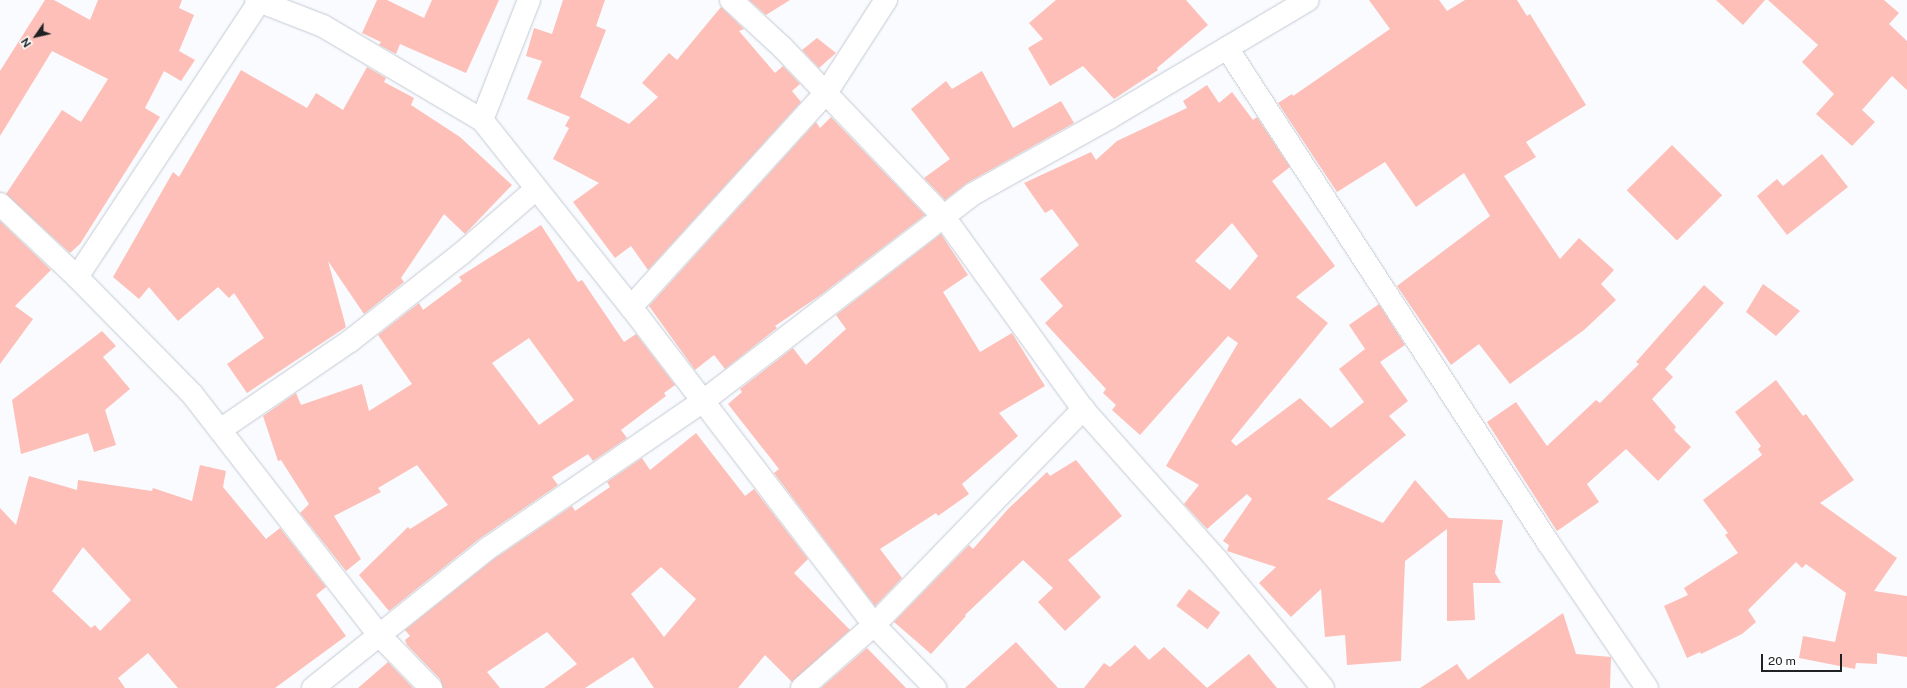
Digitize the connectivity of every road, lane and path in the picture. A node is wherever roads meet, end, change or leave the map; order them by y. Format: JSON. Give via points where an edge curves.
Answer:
{"nodes":[{"id":1,"x":528,"y":0,"type":"edge"},
{"id":2,"x":731,"y":0,"type":"edge"},
{"id":3,"x":886,"y":0,"type":"edge"},
{"id":4,"x":1308,"y":0,"type":"edge"},
{"id":5,"x":259,"y":1,"type":"edge"},
{"id":6,"x":1227,"y":48,"type":"junction"},
{"id":7,"x":826,"y":93,"type":"junction"},
{"id":8,"x":482,"y":120,"type":"junction"},
{"id":9,"x":536,"y":189,"type":"junction"},
{"id":10,"x":0,"y":204,"type":"edge"},
{"id":11,"x":944,"y":217,"type":"junction"},
{"id":12,"x":77,"y":277,"type":"junction"},
{"id":13,"x":631,"y":307,"type":"junction"},
{"id":14,"x":702,"y":402,"type":"junction"},
{"id":15,"x":1083,"y":409,"type":"junction"},
{"id":16,"x":220,"y":430,"type":"junction"},
{"id":17,"x":874,"y":625,"type":"junction"},
{"id":18,"x":380,"y":636,"type":"junction"},
{"id":19,"x":313,"y":688,"type":"edge"},
{"id":20,"x":431,"y":688,"type":"edge"},
{"id":21,"x":802,"y":688,"type":"edge"},
{"id":22,"x":935,"y":688,"type":"edge"},
{"id":23,"x":1323,"y":688,"type":"edge"},
{"id":24,"x":1647,"y":688,"type":"edge"}],
"edges":[{"from":1,"to":8,"type":"street"},
{"from":2,"to":7,"type":"street","via":[[782,47]]},
{"from":3,"to":7,"type":"street"},
{"from":4,"to":6,"type":"street"},
{"from":5,"to":8,"type":"street","via":[[323,26]]},
{"from":5,"to":12,"type":"street"},
{"from":6,"to":11,"type":"street","via":[[974,194]]},
{"from":6,"to":24,"type":"street","via":[[1550,544]]},
{"from":7,"to":11,"type":"street"},
{"from":7,"to":13,"type":"street"},
{"from":8,"to":9,"type":"street"},
{"from":9,"to":13,"type":"street"},
{"from":9,"to":16,"type":"street","via":[[461,254],[350,341]]},
{"from":10,"to":12,"type":"street"},
{"from":11,"to":14,"type":"street"},
{"from":11,"to":15,"type":"street"},
{"from":12,"to":16,"type":"street","via":[[192,394]]},
{"from":13,"to":14,"type":"street"},
{"from":14,"to":17,"type":"street"},
{"from":14,"to":18,"type":"street","via":[[487,549]]},
{"from":15,"to":17,"type":"street"},
{"from":15,"to":23,"type":"street","via":[[1217,560]]},
{"from":16,"to":18,"type":"street"},
{"from":17,"to":21,"type":"street"},
{"from":17,"to":22,"type":"street"},
{"from":18,"to":19,"type":"street"},
{"from":18,"to":20,"type":"street"}]}
